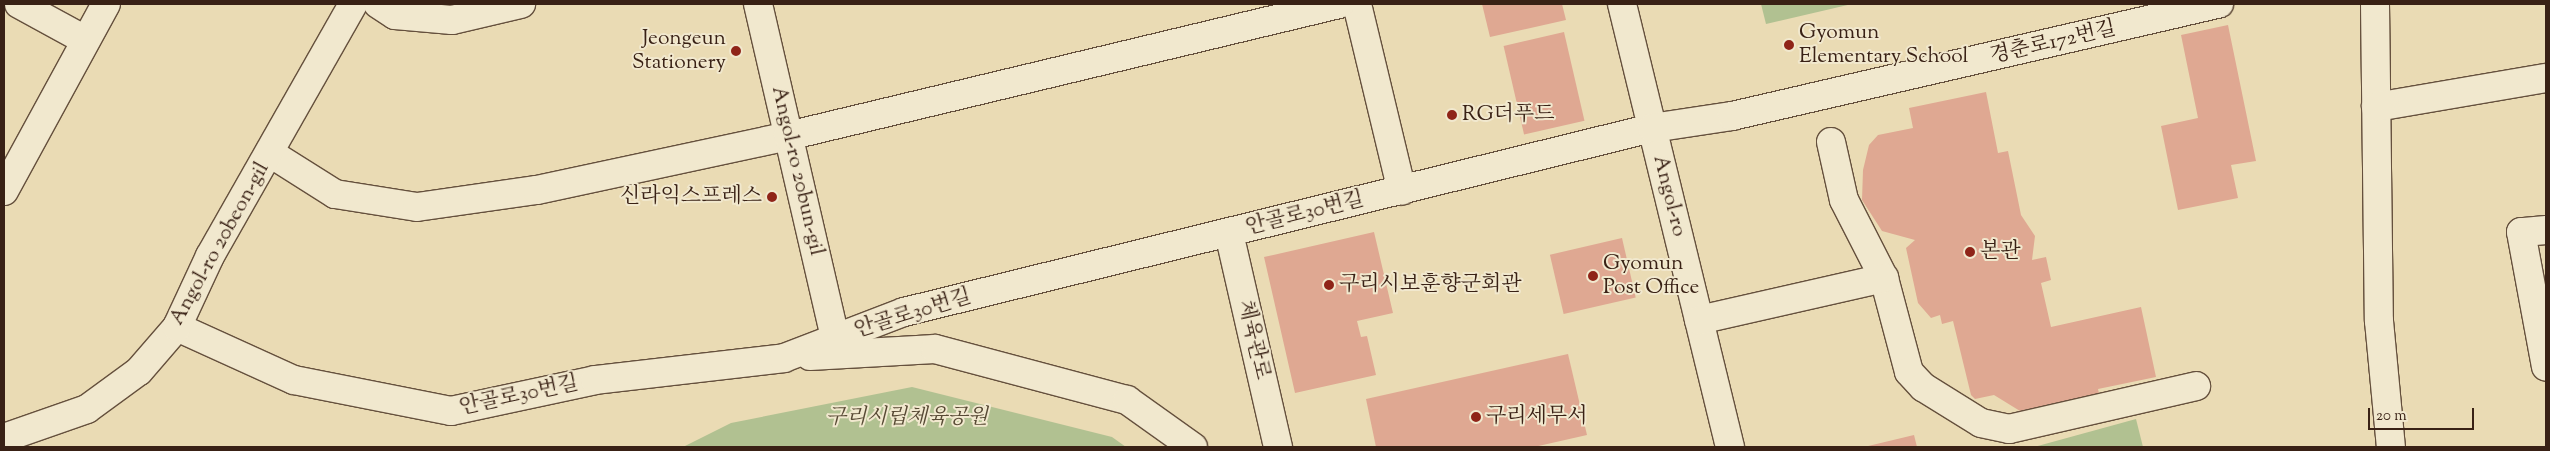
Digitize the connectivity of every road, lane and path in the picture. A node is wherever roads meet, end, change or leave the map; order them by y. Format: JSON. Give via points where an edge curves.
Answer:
{"nodes":[{"id":1,"x":19,"y":4,"type":"edge"},
{"id":2,"x":106,"y":4,"type":"edge"},
{"id":3,"x":353,"y":4,"type":"edge"},
{"id":4,"x":378,"y":4,"type":"edge"},
{"id":5,"x":520,"y":4,"type":"edge"},
{"id":6,"x":758,"y":4,"type":"edge"},
{"id":7,"x":1339,"y":4,"type":"edge"},
{"id":8,"x":1357,"y":4,"type":"edge"},
{"id":9,"x":1622,"y":4,"type":"edge"},
{"id":10,"x":2219,"y":4,"type":"edge"},
{"id":11,"x":2376,"y":4,"type":"edge"},
{"id":12,"x":85,"y":40,"type":"junction"},
{"id":13,"x":2546,"y":78,"type":"edge"},
{"id":14,"x":2376,"y":107,"type":"junction"},
{"id":15,"x":1652,"y":128,"type":"junction"},
{"id":16,"x":788,"y":136,"type":"junction"},
{"id":17,"x":1832,"y":142,"type":"dead end"},
{"id":18,"x":270,"y":153,"type":"junction"},
{"id":19,"x":4,"y":191,"type":"edge"},
{"id":20,"x":1402,"y":191,"type":"junction"},
{"id":21,"x":2546,"y":230,"type":"edge"},
{"id":22,"x":1229,"y":233,"type":"junction"},
{"id":23,"x":1884,"y":278,"type":"junction"},
{"id":24,"x":1699,"y":320,"type":"junction"},
{"id":25,"x":177,"y":327,"type":"junction"},
{"id":26,"x":835,"y":338,"type":"junction"},
{"id":27,"x":784,"y":358,"type":"junction"},
{"id":28,"x":2546,"y":368,"type":"edge"},
{"id":29,"x":2196,"y":386,"type":"dead end"},
{"id":30,"x":4,"y":438,"type":"edge"},
{"id":31,"x":1193,"y":447,"type":"edge"},
{"id":32,"x":1278,"y":447,"type":"edge"},
{"id":33,"x":1730,"y":447,"type":"edge"},
{"id":34,"x":2391,"y":447,"type":"edge"}],
"edges":[{"from":1,"to":12,"type":"street"},
{"from":2,"to":12,"type":"street"},
{"from":3,"to":18,"type":"street","name":"Angol-ro 20beon-gil"},
{"from":4,"to":5,"type":"street","via":[[395,15],[452,20]]},
{"from":6,"to":16,"type":"street","name":"Angol-ro 20bun-gil"},
{"from":7,"to":16,"type":"street"},
{"from":8,"to":20,"type":"street"},
{"from":9,"to":15,"type":"street","name":"Angol-ro"},
{"from":10,"to":15,"type":"street","name":"경춘로172번길","via":[[1732,116]]},
{"from":11,"to":14,"type":"street"},
{"from":12,"to":19,"type":"street"},
{"from":13,"to":14,"type":"street"},
{"from":14,"to":34,"type":"street","via":[[2379,322]]},
{"from":15,"to":20,"type":"street","name":"안골로30번길"},
{"from":15,"to":24,"type":"street","name":"Angol-ro"},
{"from":16,"to":18,"type":"street","via":[[538,190],[417,207],[335,194]]},
{"from":16,"to":26,"type":"street","name":"Angol-ro 20bun-gil"},
{"from":17,"to":23,"type":"street","via":[[1844,200]]},
{"from":18,"to":25,"type":"street","name":"Angol-ro 20beon-gil","via":[[210,256]]},
{"from":20,"to":22,"type":"street","name":"안골로30번길"},
{"from":21,"to":28,"type":"street","via":[[2521,232]]},
{"from":22,"to":26,"type":"street","name":"안골로30번길","via":[[904,312]]},
{"from":22,"to":32,"type":"street","name":"체육관로"},
{"from":23,"to":24,"type":"street"},
{"from":23,"to":29,"type":"street","via":[[1909,372],[1923,387],[1996,428],[2009,429]]},
{"from":24,"to":33,"type":"street","name":"Angol-ro"},
{"from":25,"to":27,"type":"street","name":"안골로30번길","via":[[294,380],[451,411],[595,380]]},
{"from":25,"to":30,"type":"street","name":"Angol-ro 20beon-gil","via":[[139,371],[87,409]]},
{"from":26,"to":27,"type":"street","name":"안골로30번길"},
{"from":27,"to":31,"type":"street","via":[[935,349],[1126,400]]}]}
